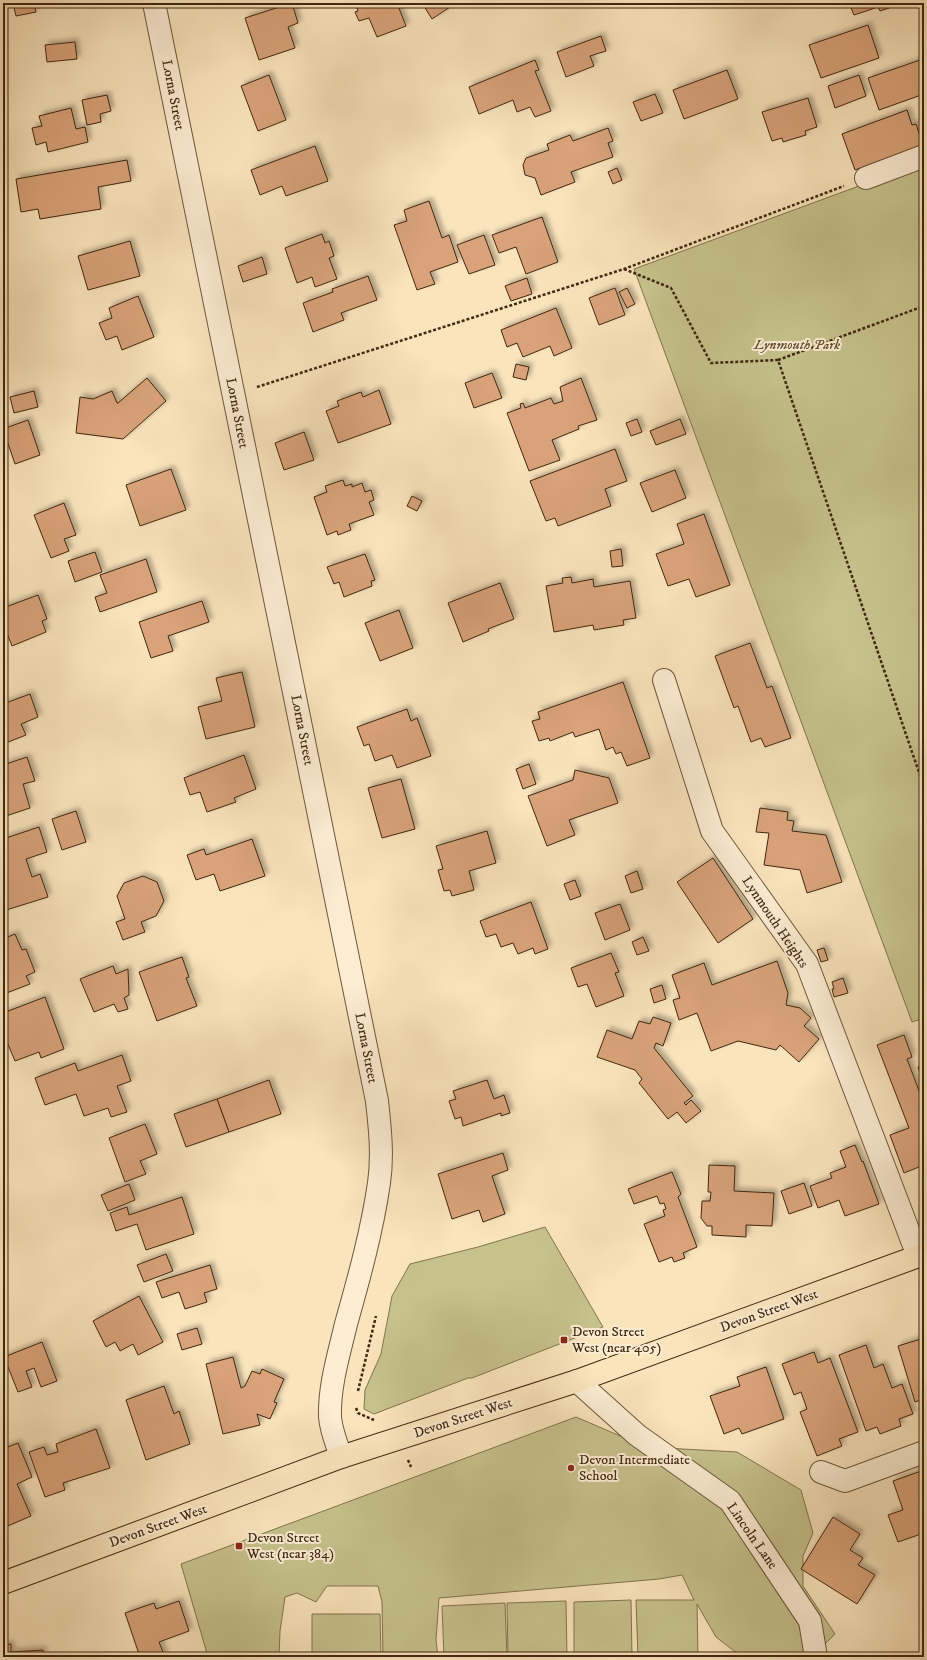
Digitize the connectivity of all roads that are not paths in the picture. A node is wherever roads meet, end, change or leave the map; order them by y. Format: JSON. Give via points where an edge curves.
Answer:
{"nodes":[{"id":1,"x":154,"y":3,"type":"edge"},
{"id":2,"x":924,"y":156,"type":"edge"},
{"id":3,"x":866,"y":178,"type":"road end"},
{"id":4,"x":664,"y":680,"type":"dead end"},
{"id":5,"x":921,"y":1255,"type":"edge"},
{"id":6,"x":577,"y":1381,"type":"junction"},
{"id":7,"x":924,"y":1452,"type":"edge"},
{"id":8,"x":342,"y":1457,"type":"junction"},
{"id":9,"x":821,"y":1472,"type":"dead end"},
{"id":10,"x":3,"y":1583,"type":"edge"},
{"id":11,"x":816,"y":1657,"type":"edge"}],
"edges":[{"from":1,"to":8,"type":"street","name":"Lorna Street","via":[[377,1101],[381,1140],[380,1182],[369,1237],[336,1365],[331,1396],[330,1417]]},
{"from":2,"to":3,"type":"street"},
{"from":4,"to":5,"type":"street","name":"Lynmouth Heights","via":[[712,831],[806,964]]},
{"from":5,"to":6,"type":"main road","name":"Devon Street West"},
{"from":6,"to":8,"type":"main road","name":"Devon Street West"},
{"from":6,"to":11,"type":"street","name":"Lincoln Lane","via":[[637,1435],[730,1501],[810,1621]]},
{"from":7,"to":9,"type":"street","via":[[845,1481]]},
{"from":8,"to":10,"type":"main road","name":"Devon Street West"}]}
